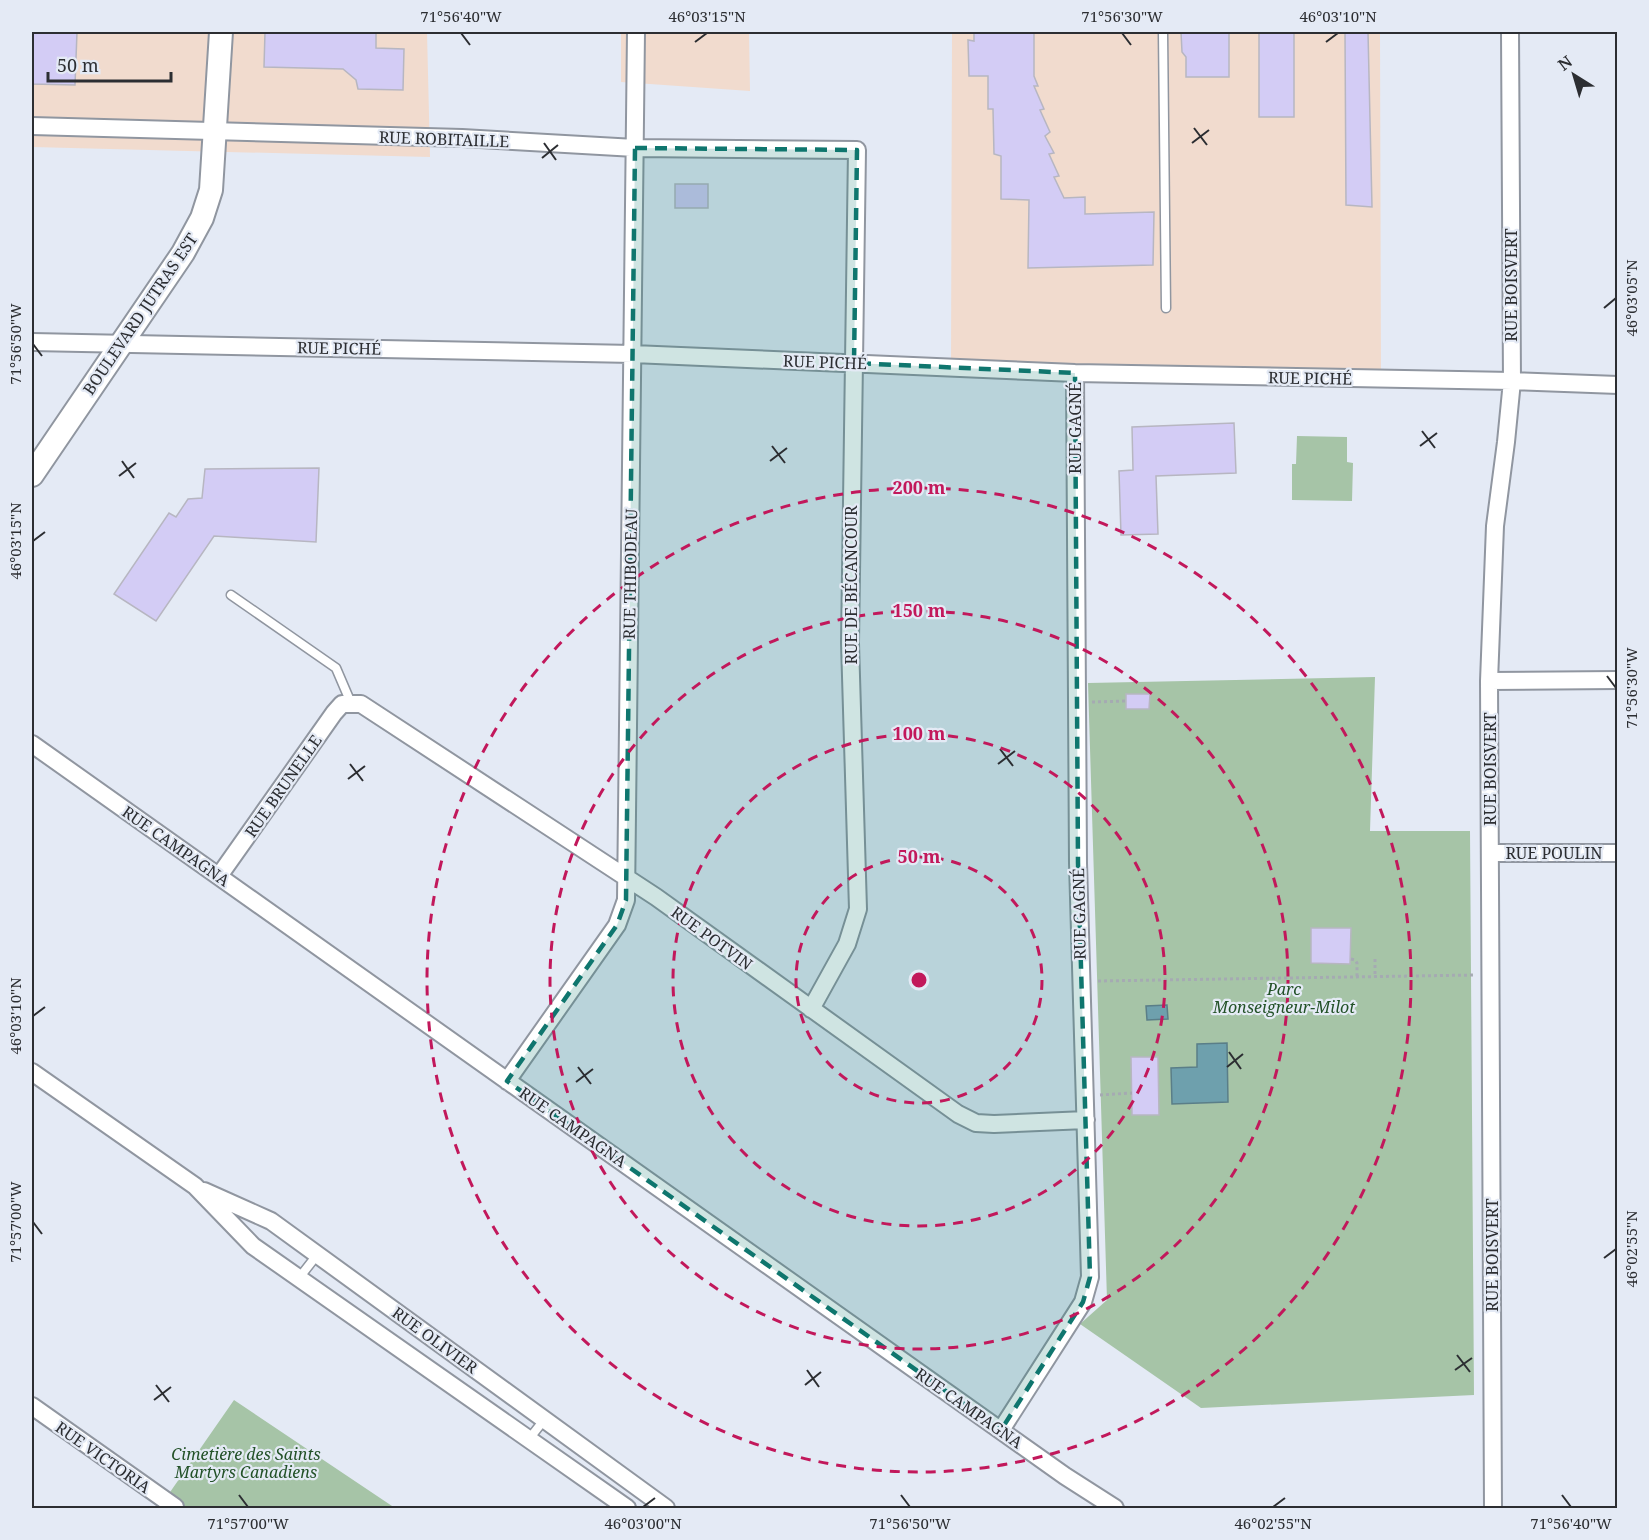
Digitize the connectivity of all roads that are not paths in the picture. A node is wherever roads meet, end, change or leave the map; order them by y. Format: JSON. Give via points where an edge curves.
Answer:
{"nodes":[{"id":1,"x":221,"y":32,"type":"edge"},
{"id":2,"x":636,"y":32,"type":"edge"},
{"id":3,"x":1163,"y":32,"type":"edge"},
{"id":4,"x":1510,"y":32,"type":"edge"},
{"id":5,"x":32,"y":126,"type":"edge"},
{"id":6,"x":215,"y":132,"type":"junction"},
{"id":7,"x":635,"y":148,"type":"junction"},
{"id":8,"x":857,"y":150,"type":"joint"},
{"id":9,"x":1166,"y":308,"type":"dead end"},
{"id":10,"x":32,"y":342,"type":"edge"},
{"id":11,"x":121,"y":343,"type":"junction"},
{"id":12,"x":633,"y":354,"type":"junction"},
{"id":13,"x":854,"y":363,"type":"junction"},
{"id":14,"x":1075,"y":373,"type":"junction"},
{"id":15,"x":1512,"y":381,"type":"junction"},
{"id":16,"x":1617,"y":385,"type":"edge"},
{"id":17,"x":32,"y":475,"type":"edge"},
{"id":18,"x":231,"y":595,"type":"dead end"},
{"id":19,"x":1617,"y":680,"type":"edge"},
{"id":20,"x":1489,"y":681,"type":"junction"},
{"id":21,"x":351,"y":703,"type":"junction"},
{"id":22,"x":32,"y":744,"type":"edge"},
{"id":23,"x":1490,"y":853,"type":"junction"},
{"id":24,"x":1617,"y":853,"type":"edge"},
{"id":25,"x":219,"y":876,"type":"junction"},
{"id":26,"x":626,"y":877,"type":"junction"},
{"id":27,"x":811,"y":1009,"type":"junction"},
{"id":28,"x":32,"y":1072,"type":"edge"},
{"id":29,"x":507,"y":1081,"type":"junction"},
{"id":30,"x":1086,"y":1120,"type":"junction"},
{"id":31,"x":195,"y":1186,"type":"junction"},
{"id":32,"x":317,"y":1255,"type":"junction"},
{"id":33,"x":299,"y":1278,"type":"junction"},
{"id":34,"x":32,"y":1406,"type":"edge"},
{"id":35,"x":544,"y":1420,"type":"junction"},
{"id":36,"x":1001,"y":1430,"type":"junction"},
{"id":37,"x":529,"y":1439,"type":"junction"},
{"id":38,"x":175,"y":1507,"type":"edge"},
{"id":39,"x":627,"y":1509,"type":"edge"},
{"id":40,"x":666,"y":1509,"type":"edge"},
{"id":41,"x":1115,"y":1509,"type":"edge"},
{"id":42,"x":1493,"y":1509,"type":"edge"}],
"edges":[{"from":1,"to":6,"type":"main road","name":"BOULEVARD JUTRAS EST"},
{"from":2,"to":7,"type":"street","name":"RUE THIBODEAU"},
{"from":3,"to":9,"type":"lane"},
{"from":4,"to":15,"type":"street","name":"RUE BOISVERT"},
{"from":5,"to":6,"type":"street","name":"RUE ROBITAILLE"},
{"from":6,"to":7,"type":"street","name":"RUE ROBITAILLE","via":[[462,138]]},
{"from":6,"to":11,"type":"main road","name":"BOULEVARD JUTRAS EST","via":[[211,190],[202,218],[183,253]]},
{"from":7,"to":8,"type":"street","name":"RUE ROBITAILLE"},
{"from":7,"to":12,"type":"street","name":"RUE THIBODEAU"},
{"from":8,"to":13,"type":"street","name":"RUE DE BÉCANCOUR"},
{"from":10,"to":11,"type":"street","name":"RUE PICHÉ"},
{"from":11,"to":12,"type":"street","name":"RUE PICHÉ"},
{"from":11,"to":17,"type":"main road","name":"BOULEVARD JUTRAS EST"},
{"from":12,"to":13,"type":"street","name":"RUE PICHÉ"},
{"from":12,"to":26,"type":"street","name":"RUE THIBODEAU"},
{"from":13,"to":14,"type":"street","name":"RUE PICHÉ"},
{"from":13,"to":27,"type":"street","name":"RUE DE BÉCANCOUR","via":[[850,643],[858,909],[847,944]]},
{"from":14,"to":15,"type":"street","name":"RUE PICHÉ"},
{"from":14,"to":30,"type":"street","name":"RUE GAGNÉ"},
{"from":15,"to":16,"type":"street","name":"RUE PICHÉ"},
{"from":15,"to":20,"type":"street","name":"RUE BOISVERT","via":[[1495,526]]},
{"from":18,"to":21,"type":"lane","via":[[336,668]]},
{"from":19,"to":20,"type":"street"},
{"from":20,"to":23,"type":"street","name":"RUE BOISVERT"},
{"from":21,"to":25,"type":"street","name":"RUE BRUNELLE","via":[[342,704],[334,713]]},
{"from":21,"to":26,"type":"street","name":"RUE POTVIN","via":[[362,704]]},
{"from":22,"to":25,"type":"street","name":"RUE CAMPAGNA"},
{"from":23,"to":24,"type":"street","name":"RUE POULIN"},
{"from":23,"to":42,"type":"street","name":"RUE BOISVERT"},
{"from":25,"to":29,"type":"street","name":"RUE CAMPAGNA"},
{"from":26,"to":27,"type":"street","name":"RUE POTVIN"},
{"from":26,"to":29,"type":"street","name":"RUE THIBODEAU","via":[[626,900],[617,926]]},
{"from":27,"to":30,"type":"street","name":"RUE POTVIN","via":[[976,1123]]},
{"from":28,"to":31,"type":"street","name":"RUE OLIVIER"},
{"from":29,"to":36,"type":"street","name":"RUE CAMPAGNA"},
{"from":30,"to":36,"type":"street","name":"RUE GAGNÉ","via":[[1090,1277],[1083,1302]]},
{"from":31,"to":32,"type":"street","name":"RUE OLIVIER","via":[[271,1221]]},
{"from":31,"to":33,"type":"street","name":"RUE OLIVIER","via":[[253,1246]]},
{"from":32,"to":33,"type":"lane"},
{"from":32,"to":35,"type":"street","name":"RUE OLIVIER"},
{"from":33,"to":37,"type":"street","name":"RUE OLIVIER"},
{"from":34,"to":38,"type":"street","name":"RUE VICTORIA"},
{"from":35,"to":37,"type":"lane"},
{"from":35,"to":40,"type":"street","name":"RUE OLIVIER"},
{"from":36,"to":41,"type":"street","name":"RUE CAMPAGNA"},
{"from":37,"to":39,"type":"street","name":"RUE OLIVIER"}]}
